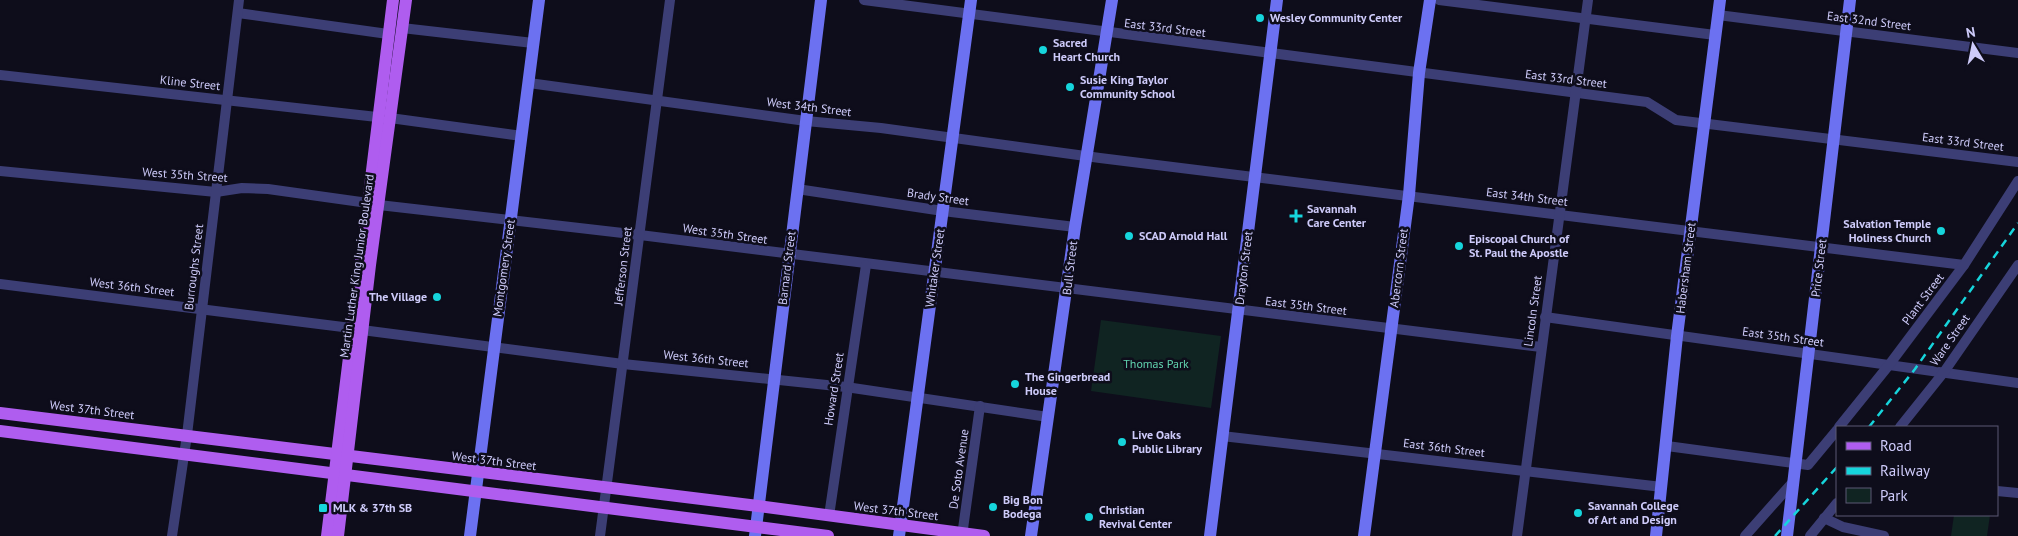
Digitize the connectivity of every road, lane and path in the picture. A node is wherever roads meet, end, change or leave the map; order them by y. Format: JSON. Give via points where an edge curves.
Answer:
{"nodes":[{"id":1,"x":240,"y":0,"type":"edge"},
{"id":2,"x":393,"y":0,"type":"edge"},
{"id":3,"x":406,"y":0,"type":"edge"},
{"id":4,"x":539,"y":0,"type":"edge"},
{"id":5,"x":670,"y":0,"type":"edge"},
{"id":6,"x":821,"y":0,"type":"edge"},
{"id":7,"x":864,"y":0,"type":"edge"},
{"id":8,"x":1112,"y":0,"type":"edge"},
{"id":9,"x":1277,"y":0,"type":"edge"},
{"id":10,"x":1430,"y":0,"type":"edge"},
{"id":11,"x":1439,"y":0,"type":"edge"},
{"id":12,"x":1588,"y":0,"type":"edge"},
{"id":13,"x":1720,"y":0,"type":"edge"},
{"id":14,"x":1850,"y":0,"type":"edge"},
{"id":15,"x":970,"y":6,"type":"edge"},
{"id":16,"x":238,"y":13,"type":"junction"},
{"id":17,"x":1718,"y":15,"type":"junction"},
{"id":18,"x":1586,"y":18,"type":"junction"},
{"id":19,"x":402,"y":28,"type":"junction"},
{"id":20,"x":1847,"y":31,"type":"junction"},
{"id":21,"x":1107,"y":33,"type":"junction"},
{"id":22,"x":388,"y":34,"type":"junction"},
{"id":23,"x":1715,"y":35,"type":"junction"},
{"id":24,"x":533,"y":43,"type":"junction"},
{"id":25,"x":2018,"y":52,"type":"edge"},
{"id":26,"x":1270,"y":54,"type":"junction"},
{"id":27,"x":1419,"y":74,"type":"junction"},
{"id":28,"x":0,"y":75,"type":"edge"},
{"id":29,"x":528,"y":83,"type":"junction"},
{"id":30,"x":1576,"y":92,"type":"junction"},
{"id":31,"x":657,"y":99,"type":"junction"},
{"id":32,"x":227,"y":100,"type":"junction"},
{"id":33,"x":377,"y":117,"type":"junction"},
{"id":34,"x":390,"y":118,"type":"junction"},
{"id":35,"x":806,"y":121,"type":"junction"},
{"id":36,"x":1704,"y":124,"type":"junction"},
{"id":37,"x":522,"y":136,"type":"junction"},
{"id":38,"x":952,"y":137,"type":"junction"},
{"id":39,"x":1834,"y":138,"type":"junction"},
{"id":40,"x":1087,"y":156,"type":"junction"},
{"id":41,"x":2018,"y":162,"type":"edge"},
{"id":42,"x":0,"y":171,"type":"edge"},
{"id":43,"x":1256,"y":176,"type":"junction"},
{"id":44,"x":2018,"y":181,"type":"edge"},
{"id":45,"x":797,"y":189,"type":"junction"},
{"id":46,"x":216,"y":192,"type":"junction"},
{"id":47,"x":1408,"y":195,"type":"junction"},
{"id":48,"x":373,"y":204,"type":"junction"},
{"id":49,"x":943,"y":211,"type":"junction"},
{"id":50,"x":1559,"y":214,"type":"junction"},
{"id":51,"x":511,"y":220,"type":"junction"},
{"id":52,"x":1075,"y":227,"type":"junction"},
{"id":53,"x":1691,"y":230,"type":"junction"},
{"id":54,"x":640,"y":235,"type":"junction"},
{"id":55,"x":1822,"y":247,"type":"junction"},
{"id":56,"x":789,"y":255,"type":"junction"},
{"id":57,"x":866,"y":265,"type":"junction"},
{"id":58,"x":1964,"y":265,"type":"junction"},
{"id":59,"x":2017,"y":269,"type":"edge"},
{"id":60,"x":934,"y":272,"type":"junction"},
{"id":61,"x":0,"y":284,"type":"edge"},
{"id":62,"x":1068,"y":289,"type":"junction"},
{"id":63,"x":202,"y":307,"type":"junction"},
{"id":64,"x":1238,"y":310,"type":"junction"},
{"id":65,"x":1545,"y":317,"type":"junction"},
{"id":66,"x":356,"y":329,"type":"junction"},
{"id":67,"x":1391,"y":329,"type":"junction"},
{"id":68,"x":1678,"y":336,"type":"junction"},
{"id":69,"x":1541,"y":347,"type":"junction"},
{"id":70,"x":494,"y":348,"type":"junction"},
{"id":71,"x":1809,"y":354,"type":"junction"},
{"id":72,"x":623,"y":364,"type":"junction"},
{"id":73,"x":1889,"y":365,"type":"junction"},
{"id":74,"x":1944,"y":372,"type":"junction"},
{"id":75,"x":773,"y":379,"type":"junction"},
{"id":76,"x":2018,"y":383,"type":"edge"},
{"id":77,"x":846,"y":387,"type":"junction"},
{"id":78,"x":918,"y":397,"type":"junction"},
{"id":79,"x":980,"y":406,"type":"junction"},
{"id":80,"x":0,"y":413,"type":"edge"},
{"id":81,"x":1048,"y":417,"type":"junction"},
{"id":82,"x":1840,"y":426,"type":"edge"},
{"id":83,"x":1901,"y":426,"type":"edge"},
{"id":84,"x":0,"y":431,"type":"edge"},
{"id":85,"x":1836,"y":431,"type":"edge"},
{"id":86,"x":187,"y":435,"type":"junction"},
{"id":87,"x":1222,"y":436,"type":"junction"},
{"id":88,"x":1667,"y":446,"type":"junction"},
{"id":89,"x":1375,"y":453,"type":"junction"},
{"id":90,"x":184,"y":454,"type":"junction"},
{"id":91,"x":342,"y":455,"type":"junction"},
{"id":92,"x":1802,"y":464,"type":"junction"},
{"id":93,"x":1524,"y":470,"type":"junction"},
{"id":94,"x":479,"y":474,"type":"junction"},
{"id":95,"x":340,"y":475,"type":"junction"},
{"id":96,"x":1793,"y":482,"type":"junction"},
{"id":97,"x":1662,"y":487,"type":"junction"},
{"id":98,"x":607,"y":488,"type":"junction"},
{"id":99,"x":477,"y":490,"type":"junction"},
{"id":100,"x":1998,"y":491,"type":"edge"},
{"id":101,"x":2018,"y":493,"type":"edge"},
{"id":102,"x":1836,"y":504,"type":"edge"},
{"id":103,"x":758,"y":506,"type":"junction"},
{"id":104,"x":604,"y":507,"type":"junction"},
{"id":105,"x":829,"y":516,"type":"junction"},
{"id":106,"x":1824,"y":518,"type":"junction"},
{"id":107,"x":900,"y":530,"type":"edge"},
{"id":108,"x":756,"y":531,"type":"edge"},
{"id":109,"x":963,"y":534,"type":"edge"},
{"id":110,"x":172,"y":536,"type":"edge"},
{"id":111,"x":326,"y":536,"type":"edge"},
{"id":112,"x":338,"y":536,"type":"edge"},
{"id":113,"x":470,"y":536,"type":"edge"},
{"id":114,"x":600,"y":536,"type":"edge"},
{"id":115,"x":828,"y":536,"type":"edge"},
{"id":116,"x":984,"y":536,"type":"edge"},
{"id":117,"x":1032,"y":536,"type":"edge"},
{"id":118,"x":1210,"y":536,"type":"edge"},
{"id":119,"x":1364,"y":536,"type":"edge"},
{"id":120,"x":1517,"y":536,"type":"edge"},
{"id":121,"x":1656,"y":536,"type":"edge"},
{"id":122,"x":1745,"y":536,"type":"edge"},
{"id":123,"x":1787,"y":536,"type":"edge"},
{"id":124,"x":1810,"y":536,"type":"edge"},
{"id":125,"x":1884,"y":536,"type":"edge"}],
"edges":[{"from":1,"to":16,"type":"street","name":"Burroughs Street"},
{"from":2,"to":22,"type":"main road","name":"Martin Luther King Junior Boulevard"},
{"from":3,"to":19,"type":"main road","name":"Martin Luther King Junior Boulevard"},
{"from":4,"to":24,"type":"main road","name":"Montgomery Street"},
{"from":5,"to":31,"type":"street","name":"Jefferson Street"},
{"from":6,"to":35,"type":"main road","name":"Barnard Street"},
{"from":7,"to":15,"type":"street","name":"East 33rd Street"},
{"from":8,"to":21,"type":"main road","name":"Bull Street"},
{"from":9,"to":26,"type":"main road","name":"Drayton Street"},
{"from":10,"to":27,"type":"main road","name":"Abercorn Street"},
{"from":11,"to":18,"type":"street"},
{"from":12,"to":18,"type":"street","name":"Lincoln Street"},
{"from":13,"to":17,"type":"main road","name":"Habersham Street"},
{"from":14,"to":20,"type":"main road","name":"Price Street"},
{"from":15,"to":21,"type":"street","name":"East 33rd Street"},
{"from":15,"to":38,"type":"main road","name":"Whitaker Street"},
{"from":16,"to":22,"type":"street"},
{"from":16,"to":32,"type":"street","name":"Burroughs Street"},
{"from":17,"to":20,"type":"street","name":"East 32nd Street"},
{"from":17,"to":23,"type":"main road","name":"Habersham Street"},
{"from":18,"to":23,"type":"street"},
{"from":18,"to":30,"type":"street","name":"Lincoln Street"},
{"from":19,"to":24,"type":"street"},
{"from":19,"to":34,"type":"main road","name":"Martin Luther King Junior Boulevard"},
{"from":20,"to":25,"type":"street","name":"East 32nd Street"},
{"from":20,"to":39,"type":"main road","name":"Price Street"},
{"from":21,"to":26,"type":"street","name":"East 33rd Street"},
{"from":21,"to":40,"type":"main road","name":"Bull Street"},
{"from":22,"to":33,"type":"main road","name":"Martin Luther King Junior Boulevard"},
{"from":23,"to":36,"type":"main road","name":"Habersham Street"},
{"from":24,"to":29,"type":"main road","name":"Montgomery Street"},
{"from":26,"to":27,"type":"street","name":"East 33rd Street"},
{"from":26,"to":43,"type":"main road","name":"Drayton Street"},
{"from":27,"to":30,"type":"street","name":"East 33rd Street"},
{"from":27,"to":47,"type":"main road","name":"Abercorn Street"},
{"from":28,"to":32,"type":"street","name":"Kline Street"},
{"from":29,"to":31,"type":"street","name":"West 34th Street"},
{"from":29,"to":37,"type":"main road","name":"Montgomery Street"},
{"from":30,"to":36,"type":"street","name":"East 33rd Street","via":[[1647,102],[1676,120]]},
{"from":30,"to":50,"type":"street","name":"Lincoln Street"},
{"from":31,"to":35,"type":"street","name":"West 34th Street"},
{"from":31,"to":54,"type":"street","name":"Jefferson Street"},
{"from":32,"to":33,"type":"street","name":"Kline Street"},
{"from":32,"to":46,"type":"street","name":"Burroughs Street"},
{"from":33,"to":48,"type":"main road","name":"Martin Luther King Junior Boulevard"},
{"from":34,"to":37,"type":"street"},
{"from":34,"to":48,"type":"main road","name":"Martin Luther King Junior Boulevard"},
{"from":35,"to":38,"type":"street","name":"West 34th Street"},
{"from":35,"to":45,"type":"main road","name":"Barnard Street"},
{"from":36,"to":39,"type":"street","name":"East 33rd Street"},
{"from":36,"to":53,"type":"main road","name":"Habersham Street"},
{"from":37,"to":51,"type":"main road","name":"Montgomery Street"},
{"from":38,"to":40,"type":"street","name":"West 34th Street"},
{"from":38,"to":49,"type":"main road","name":"Whitaker Street"},
{"from":39,"to":41,"type":"street","name":"East 33rd Street"},
{"from":39,"to":55,"type":"main road","name":"Price Street"},
{"from":40,"to":43,"type":"street","name":"East 34th Street"},
{"from":40,"to":52,"type":"main road","name":"Bull Street"},
{"from":42,"to":46,"type":"street","name":"West 35th Street"},
{"from":43,"to":47,"type":"street","name":"East 34th Street"},
{"from":43,"to":64,"type":"main road","name":"Drayton Street"},
{"from":44,"to":58,"type":"street","name":"Plant Street"},
{"from":45,"to":49,"type":"street","name":"Brady Street"},
{"from":45,"to":56,"type":"main road","name":"Barnard Street"},
{"from":46,"to":48,"type":"street","name":"West 35th Street","via":[[242,188]]},
{"from":46,"to":63,"type":"street","name":"Burroughs Street"},
{"from":47,"to":50,"type":"street","name":"East 34th Street"},
{"from":47,"to":67,"type":"main road","name":"Abercorn Street"},
{"from":48,"to":51,"type":"street","name":"West 35th Street"},
{"from":48,"to":66,"type":"main road","name":"Martin Luther King Junior Boulevard"},
{"from":49,"to":52,"type":"street","name":"Brady Street"},
{"from":49,"to":60,"type":"main road","name":"Whitaker Street"},
{"from":50,"to":53,"type":"street","name":"East 34th Street"},
{"from":50,"to":65,"type":"street","name":"Lincoln Street"},
{"from":51,"to":54,"type":"street","name":"West 35th Street"},
{"from":51,"to":70,"type":"main road","name":"Montgomery Street"},
{"from":52,"to":62,"type":"main road","name":"Bull Street"},
{"from":53,"to":55,"type":"street","name":"East 34th Street"},
{"from":53,"to":68,"type":"main road","name":"Habersham Street"},
{"from":54,"to":56,"type":"street","name":"West 35th Street"},
{"from":54,"to":72,"type":"street","name":"Jefferson Street"},
{"from":55,"to":58,"type":"street","name":"East 34th Street"},
{"from":55,"to":71,"type":"main road","name":"Price Street"},
{"from":56,"to":57,"type":"street","name":"West 35th Street"},
{"from":56,"to":75,"type":"main road","name":"Barnard Street"},
{"from":57,"to":60,"type":"street","name":"West 35th Street"},
{"from":57,"to":77,"type":"street","name":"Howard Street"},
{"from":58,"to":73,"type":"street","name":"Plant Street"},
{"from":59,"to":74,"type":"street","name":"Ware Street"},
{"from":60,"to":62,"type":"street","name":"West 35th Street"},
{"from":60,"to":78,"type":"main road","name":"Whitaker Street"},
{"from":61,"to":63,"type":"street","name":"West 36th Street"},
{"from":62,"to":64,"type":"street","name":"East 35th Street"},
{"from":62,"to":81,"type":"main road","name":"Bull Street"},
{"from":63,"to":66,"type":"street","name":"West 36th Street"},
{"from":63,"to":86,"type":"street","name":"Burroughs Street"},
{"from":64,"to":67,"type":"street","name":"East 35th Street"},
{"from":64,"to":87,"type":"main road","name":"Drayton Street"},
{"from":65,"to":68,"type":"street","name":"East 35th Street"},
{"from":65,"to":69,"type":"street","name":"Lincoln Street"},
{"from":66,"to":70,"type":"street","name":"West 36th Street"},
{"from":66,"to":91,"type":"main road","name":"Martin Luther King Junior Boulevard"},
{"from":67,"to":69,"type":"street","name":"East 35th Street"},
{"from":67,"to":89,"type":"main road","name":"Abercorn Street"},
{"from":68,"to":71,"type":"street","name":"East 35th Street"},
{"from":68,"to":88,"type":"main road","name":"Habersham Street"},
{"from":69,"to":93,"type":"street","name":"Lincoln Street"},
{"from":70,"to":72,"type":"street","name":"West 36th Street"},
{"from":70,"to":94,"type":"main road","name":"Montgomery Street"},
{"from":71,"to":73,"type":"street","name":"East 35th Street"},
{"from":71,"to":92,"type":"main road","name":"Price Street"},
{"from":72,"to":75,"type":"street","name":"West 36th Street"},
{"from":72,"to":98,"type":"street","name":"Jefferson Street"},
{"from":73,"to":74,"type":"street","name":"East 35th Street"},
{"from":73,"to":82,"type":"street","name":"Plant Street"},
{"from":74,"to":76,"type":"street","name":"East 35th Street"},
{"from":74,"to":83,"type":"street","name":"Ware Street"},
{"from":75,"to":77,"type":"street","name":"West 36th Street"},
{"from":75,"to":103,"type":"main road","name":"Barnard Street"},
{"from":77,"to":78,"type":"street","name":"West 36th Street"},
{"from":77,"to":105,"type":"street","name":"Howard Street"},
{"from":78,"to":79,"type":"street","name":"West 36th Street"},
{"from":78,"to":107,"type":"main road","name":"Whitaker Street"},
{"from":79,"to":81,"type":"street","name":"West 36th Street"},
{"from":79,"to":109,"type":"street","name":"De Soto Avenue"},
{"from":80,"to":86,"type":"main road","name":"West 37th Street"},
{"from":81,"to":117,"type":"main road","name":"Bull Street"},
{"from":84,"to":90,"type":"main road"},
{"from":85,"to":92,"type":"street"},
{"from":86,"to":90,"type":"street","name":"Burroughs Street"},
{"from":86,"to":91,"type":"main road","name":"West 37th Street"},
{"from":87,"to":89,"type":"street","name":"East 36th Street"},
{"from":87,"to":118,"type":"main road","name":"Drayton Street"},
{"from":88,"to":92,"type":"street"},
{"from":88,"to":97,"type":"main road","name":"Habersham Street"},
{"from":89,"to":93,"type":"street","name":"East 36th Street"},
{"from":89,"to":119,"type":"main road","name":"Abercorn Street"},
{"from":90,"to":95,"type":"main road"},
{"from":90,"to":110,"type":"street","name":"Burroughs Street"},
{"from":91,"to":94,"type":"main road","name":"West 37th Street"},
{"from":91,"to":95,"type":"main road","name":"Martin Luther King Junior Boulevard"},
{"from":92,"to":96,"type":"main road","name":"Price Street"},
{"from":93,"to":97,"type":"street","name":"East 36th Street"},
{"from":93,"to":120,"type":"street","name":"Lincoln Street"},
{"from":94,"to":98,"type":"main road","name":"West 37th Street"},
{"from":94,"to":99,"type":"main road","name":"Montgomery Street"},
{"from":95,"to":99,"type":"main road"},
{"from":95,"to":111,"type":"main road","name":"Martin Luther King Junior Boulevard"},
{"from":95,"to":112,"type":"main road","name":"Martin Luther King Junior Boulevard"},
{"from":96,"to":122,"type":"street"},
{"from":96,"to":123,"type":"main road","name":"Price Street"},
{"from":97,"to":121,"type":"main road","name":"Habersham Street"},
{"from":98,"to":103,"type":"main road","name":"West 37th Street"},
{"from":98,"to":104,"type":"street","name":"Jefferson Street"},
{"from":99,"to":104,"type":"main road"},
{"from":99,"to":113,"type":"main road","name":"Montgomery Street"},
{"from":100,"to":101,"type":"street"},
{"from":102,"to":106,"type":"street"},
{"from":103,"to":105,"type":"main road","name":"West 37th Street"},
{"from":103,"to":108,"type":"main road","name":"Barnard Street"},
{"from":104,"to":108,"type":"main road"},
{"from":104,"to":114,"type":"street","name":"Jefferson Street"},
{"from":105,"to":107,"type":"main road","name":"West 37th Street"},
{"from":106,"to":124,"type":"street"},
{"from":106,"to":125,"type":"street","via":[[1843,528]]},
{"from":107,"to":109,"type":"main road","name":"West 37th Street"},
{"from":108,"to":115,"type":"main road"},
{"from":109,"to":116,"type":"main road","name":"West 37th Street"}]}
